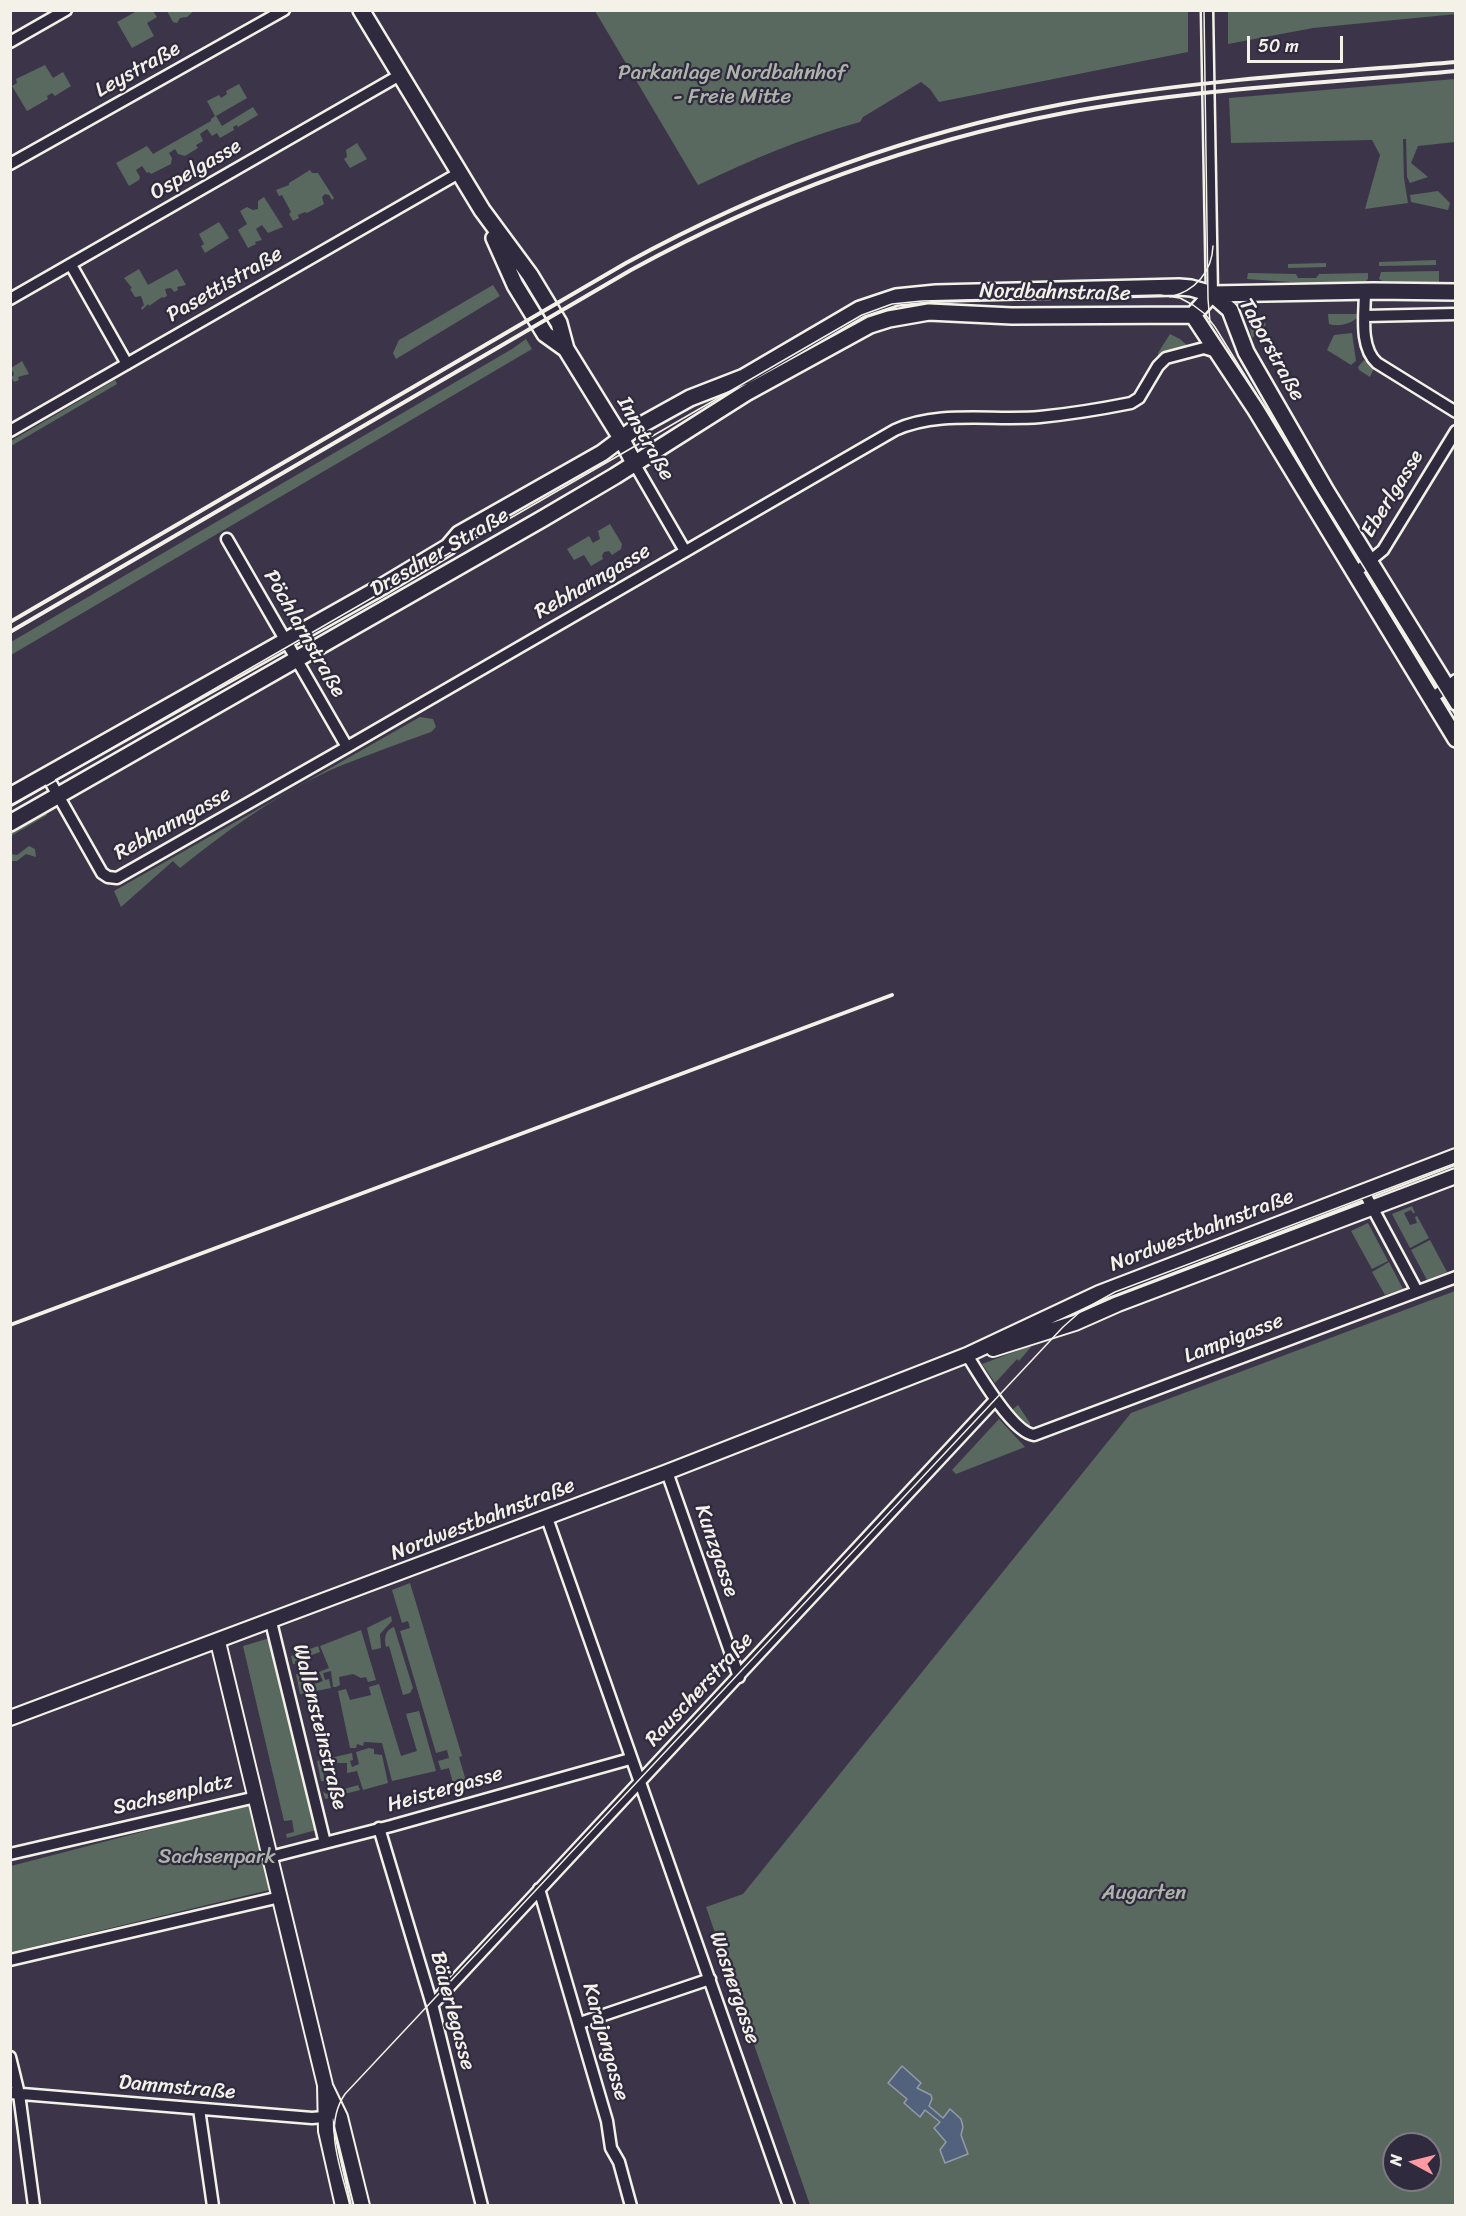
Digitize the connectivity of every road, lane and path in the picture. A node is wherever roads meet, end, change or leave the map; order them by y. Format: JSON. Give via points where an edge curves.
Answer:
{"nodes":[{"id":1,"x":66,"y":10,"type":"edge"},
{"id":2,"x":284,"y":10,"type":"edge"},
{"id":3,"x":361,"y":10,"type":"edge"},
{"id":4,"x":1207,"y":10,"type":"edge"},
{"id":5,"x":10,"y":42,"type":"edge"},
{"id":6,"x":400,"y":75,"type":"junction"},
{"id":7,"x":10,"y":164,"type":"edge"},
{"id":8,"x":459,"y":173,"type":"junction"},
{"id":9,"x":71,"y":265,"type":"junction"},
{"id":10,"x":1365,"y":291,"type":"junction"},
{"id":11,"x":1455,"y":292,"type":"edge"},
{"id":12,"x":1212,"y":294,"type":"junction"},
{"id":13,"x":10,"y":299,"type":"edge"},
{"id":14,"x":883,"y":300,"type":"joint"},
{"id":15,"x":1455,"y":314,"type":"edge"},
{"id":16,"x":1193,"y":315,"type":"junction"},
{"id":17,"x":1365,"y":316,"type":"junction"},
{"id":18,"x":889,"y":319,"type":"joint"},
{"id":19,"x":1218,"y":353,"type":"junction"},
{"id":20,"x":127,"y":364,"type":"junction"},
{"id":21,"x":1455,"y":412,"type":"edge"},
{"id":22,"x":1455,"y":431,"type":"edge"},
{"id":23,"x":10,"y":432,"type":"edge"},
{"id":24,"x":621,"y":438,"type":"junction"},
{"id":25,"x":634,"y":463,"type":"junction"},
{"id":26,"x":227,"y":539,"type":"dead end"},
{"id":27,"x":686,"y":551,"type":"junction"},
{"id":28,"x":1369,"y":562,"type":"junction"},
{"id":29,"x":1355,"y":573,"type":"junction"},
{"id":30,"x":284,"y":640,"type":"junction"},
{"id":31,"x":295,"y":660,"type":"junction"},
{"id":32,"x":1451,"y":684,"type":"edge"},
{"id":33,"x":1431,"y":699,"type":"junction"},
{"id":34,"x":1455,"y":702,"type":"edge"},
{"id":35,"x":1455,"y":739,"type":"edge"},
{"id":36,"x":348,"y":747,"type":"junction"},
{"id":37,"x":47,"y":776,"type":"junction"},
{"id":38,"x":10,"y":796,"type":"edge"},
{"id":39,"x":59,"y":796,"type":"junction"},
{"id":40,"x":10,"y":823,"type":"edge"},
{"id":41,"x":1455,"y":1156,"type":"edge"},
{"id":42,"x":1455,"y":1176,"type":"edge"},
{"id":43,"x":1364,"y":1192,"type":"junction"},
{"id":44,"x":1373,"y":1208,"type":"junction"},
{"id":45,"x":1455,"y":1277,"type":"edge"},
{"id":46,"x":1417,"y":1291,"type":"junction"},
{"id":47,"x":967,"y":1355,"type":"junction"},
{"id":48,"x":995,"y":1400,"type":"junction"},
{"id":49,"x":667,"y":1472,"type":"junction"},
{"id":50,"x":547,"y":1518,"type":"junction"},
{"id":51,"x":271,"y":1622,"type":"junction"},
{"id":52,"x":218,"y":1642,"type":"junction"},
{"id":53,"x":739,"y":1677,"type":"junction"},
{"id":54,"x":10,"y":1718,"type":"edge"},
{"id":55,"x":630,"y":1759,"type":"junction"},
{"id":56,"x":639,"y":1784,"type":"junction"},
{"id":57,"x":256,"y":1797,"type":"junction"},
{"id":58,"x":379,"y":1828,"type":"junction"},
{"id":59,"x":325,"y":1843,"type":"junction"},
{"id":60,"x":10,"y":1854,"type":"edge"},
{"id":61,"x":270,"y":1857,"type":"junction"},
{"id":62,"x":539,"y":1889,"type":"junction"},
{"id":63,"x":280,"y":1897,"type":"junction"},
{"id":64,"x":10,"y":1960,"type":"edge"},
{"id":65,"x":710,"y":1979,"type":"junction"},
{"id":66,"x":432,"y":2005,"type":"junction"},
{"id":67,"x":580,"y":2023,"type":"junction"},
{"id":68,"x":10,"y":2056,"type":"edge"},
{"id":69,"x":325,"y":2085,"type":"junction"},
{"id":70,"x":15,"y":2093,"type":"edge"},
{"id":71,"x":199,"y":2109,"type":"junction"},
{"id":72,"x":338,"y":2109,"type":"junction"},
{"id":73,"x":324,"y":2117,"type":"junction"},
{"id":74,"x":34,"y":2205,"type":"edge"},
{"id":75,"x":213,"y":2205,"type":"edge"},
{"id":76,"x":343,"y":2205,"type":"edge"},
{"id":77,"x":362,"y":2205,"type":"edge"},
{"id":78,"x":482,"y":2205,"type":"edge"},
{"id":79,"x":631,"y":2205,"type":"edge"},
{"id":80,"x":789,"y":2205,"type":"edge"}],
"edges":[{"from":1,"to":5,"type":"street"},
{"from":2,"to":7,"type":"street","name":"Leystraße"},
{"from":3,"to":6,"type":"main road","name":"Innstraße"},
{"from":4,"to":12,"type":"street","name":"Taborstraße"},
{"from":6,"to":8,"type":"main road","name":"Innstraße"},
{"from":6,"to":9,"type":"street","name":"Ospelgasse"},
{"from":8,"to":20,"type":"street","name":"Pasettistraße"},
{"from":8,"to":24,"type":"main road","name":"Innstraße","via":[[560,323],[566,349]]},
{"from":9,"to":13,"type":"street","name":"Ospelgasse"},
{"from":9,"to":20,"type":"street"},
{"from":10,"to":11,"type":"main road","name":"Nordbahnstraße"},
{"from":10,"to":12,"type":"main road","name":"Nordbahnstraße"},
{"from":10,"to":17,"type":"street"},
{"from":12,"to":14,"type":"main road","name":"Nordbahnstraße","via":[[1179,287],[1049,289],[912,294]]},
{"from":12,"to":16,"type":"main road"},
{"from":12,"to":28,"type":"main road","name":"Taborstraße","via":[[1230,310],[1246,352]]},
{"from":14,"to":24,"type":"main road","name":"Dresdner Straße","via":[[860,309],[744,377],[690,398]]},
{"from":15,"to":17,"type":"street"},
{"from":16,"to":18,"type":"main road","name":"Nordbahnstraße","via":[[1012,316],[929,312]]},
{"from":16,"to":19,"type":"main road","name":"Taborstraße"},
{"from":17,"to":21,"type":"street","via":[[1367,347],[1372,358]]},
{"from":18,"to":25,"type":"main road","name":"Dresdner Straße","via":[[870,325],[746,393]]},
{"from":19,"to":27,"type":"street","name":"Rebhanngasse","via":[[1204,348],[1166,358],[1139,398],[1131,403],[1040,417],[932,419],[909,424]]},
{"from":19,"to":29,"type":"main road","name":"Taborstraße"},
{"from":20,"to":23,"type":"street","name":"Pasettistraße"},
{"from":22,"to":28,"type":"street","name":"Eberlgasse","via":[[1383,550]]},
{"from":24,"to":25,"type":"main road","name":"Innstraße"},
{"from":24,"to":30,"type":"main road","name":"Dresdner Straße","via":[[602,453],[459,534],[448,547],[430,558]]},
{"from":25,"to":27,"type":"street","name":"Innstraße"},
{"from":25,"to":31,"type":"main road","name":"Dresdner Straße"},
{"from":26,"to":30,"type":"street","name":"Pöchlarnstraße"},
{"from":27,"to":36,"type":"street","name":"Rebhanngasse"},
{"from":28,"to":29,"type":"street","name":"Eberlgasse"},
{"from":28,"to":32,"type":"main road","name":"Taborstraße"},
{"from":29,"to":33,"type":"main road","name":"Taborstraße"},
{"from":30,"to":31,"type":"street","name":"Pöchlarnstraße"},
{"from":30,"to":37,"type":"main road","name":"Dresdner Straße"},
{"from":31,"to":36,"type":"street","name":"Pöchlarnstraße"},
{"from":31,"to":39,"type":"main road","name":"Dresdner Straße"},
{"from":32,"to":33,"type":"street"},
{"from":32,"to":34,"type":"main road","name":"Taborstraße"},
{"from":33,"to":35,"type":"main road","name":"Taborstraße"},
{"from":36,"to":39,"type":"street","name":"Rebhanngasse","via":[[117,878],[102,873]]},
{"from":37,"to":38,"type":"main road","name":"Dresdner Straße"},
{"from":37,"to":39,"type":"street","name":"Rebhanngasse"},
{"from":39,"to":40,"type":"main road","name":"Dresdner Straße"},
{"from":41,"to":43,"type":"street","name":"Nordwestbahnstraße"},
{"from":42,"to":44,"type":"street","name":"Nordwestbahnstraße"},
{"from":43,"to":44,"type":"street"},
{"from":43,"to":47,"type":"street","name":"Nordwestbahnstraße","via":[[1099,1293]]},
{"from":44,"to":46,"type":"street"},
{"from":44,"to":47,"type":"street","name":"Nordwestbahnstraße","via":[[1075,1323],[1009,1346]]},
{"from":45,"to":46,"type":"street","name":"Lampigasse"},
{"from":46,"to":48,"type":"street","name":"Lampigasse","via":[[1038,1434],[1026,1433]]},
{"from":47,"to":48,"type":"street"},
{"from":47,"to":49,"type":"street","name":"Nordwestbahnstraße"},
{"from":48,"to":53,"type":"street","name":"Rauscherstraße"},
{"from":49,"to":50,"type":"street","name":"Nordwestbahnstraße"},
{"from":49,"to":53,"type":"street","name":"Kunzgasse"},
{"from":50,"to":51,"type":"street","name":"Nordwestbahnstraße"},
{"from":50,"to":55,"type":"street","name":"Wasnergasse"},
{"from":51,"to":52,"type":"street","name":"Nordwestbahnstraße"},
{"from":51,"to":59,"type":"street","name":"Wallensteinstraße"},
{"from":52,"to":54,"type":"street","name":"Nordwestbahnstraße"},
{"from":52,"to":57,"type":"street"},
{"from":53,"to":56,"type":"street","name":"Rauscherstraße"},
{"from":55,"to":56,"type":"street","name":"Wasnergasse"},
{"from":55,"to":58,"type":"street","name":"Heistergasse"},
{"from":56,"to":62,"type":"street","name":"Rauscherstraße"},
{"from":56,"to":65,"type":"street","name":"Wasnergasse"},
{"from":57,"to":60,"type":"street","name":"Sachsenplatz"},
{"from":57,"to":61,"type":"street","name":"Sachsenplatz"},
{"from":58,"to":59,"type":"street","name":"Heistergasse"},
{"from":58,"to":66,"type":"street","name":"Bäuerlegasse"},
{"from":59,"to":61,"type":"street","name":"Heistergasse"},
{"from":61,"to":63,"type":"street","name":"Sachsenplatz"},
{"from":62,"to":66,"type":"street","name":"Rauscherstraße"},
{"from":62,"to":67,"type":"street","name":"Karajangasse"},
{"from":63,"to":64,"type":"street"},
{"from":63,"to":69,"type":"street"},
{"from":65,"to":67,"type":"street"},
{"from":65,"to":80,"type":"street","name":"Wasnergasse"},
{"from":66,"to":78,"type":"street","name":"Bäuerlegasse"},
{"from":67,"to":79,"type":"street","name":"Karajangasse","via":[[611,2148]]},
{"from":68,"to":70,"type":"street"},
{"from":69,"to":72,"type":"street"},
{"from":69,"to":73,"type":"street"},
{"from":70,"to":71,"type":"street","name":"Dammstraße"},
{"from":70,"to":74,"type":"street"},
{"from":71,"to":73,"type":"street","name":"Dammstraße"},
{"from":71,"to":75,"type":"street"},
{"from":72,"to":73,"type":"street"},
{"from":72,"to":77,"type":"street"},
{"from":73,"to":76,"type":"street"}]}
